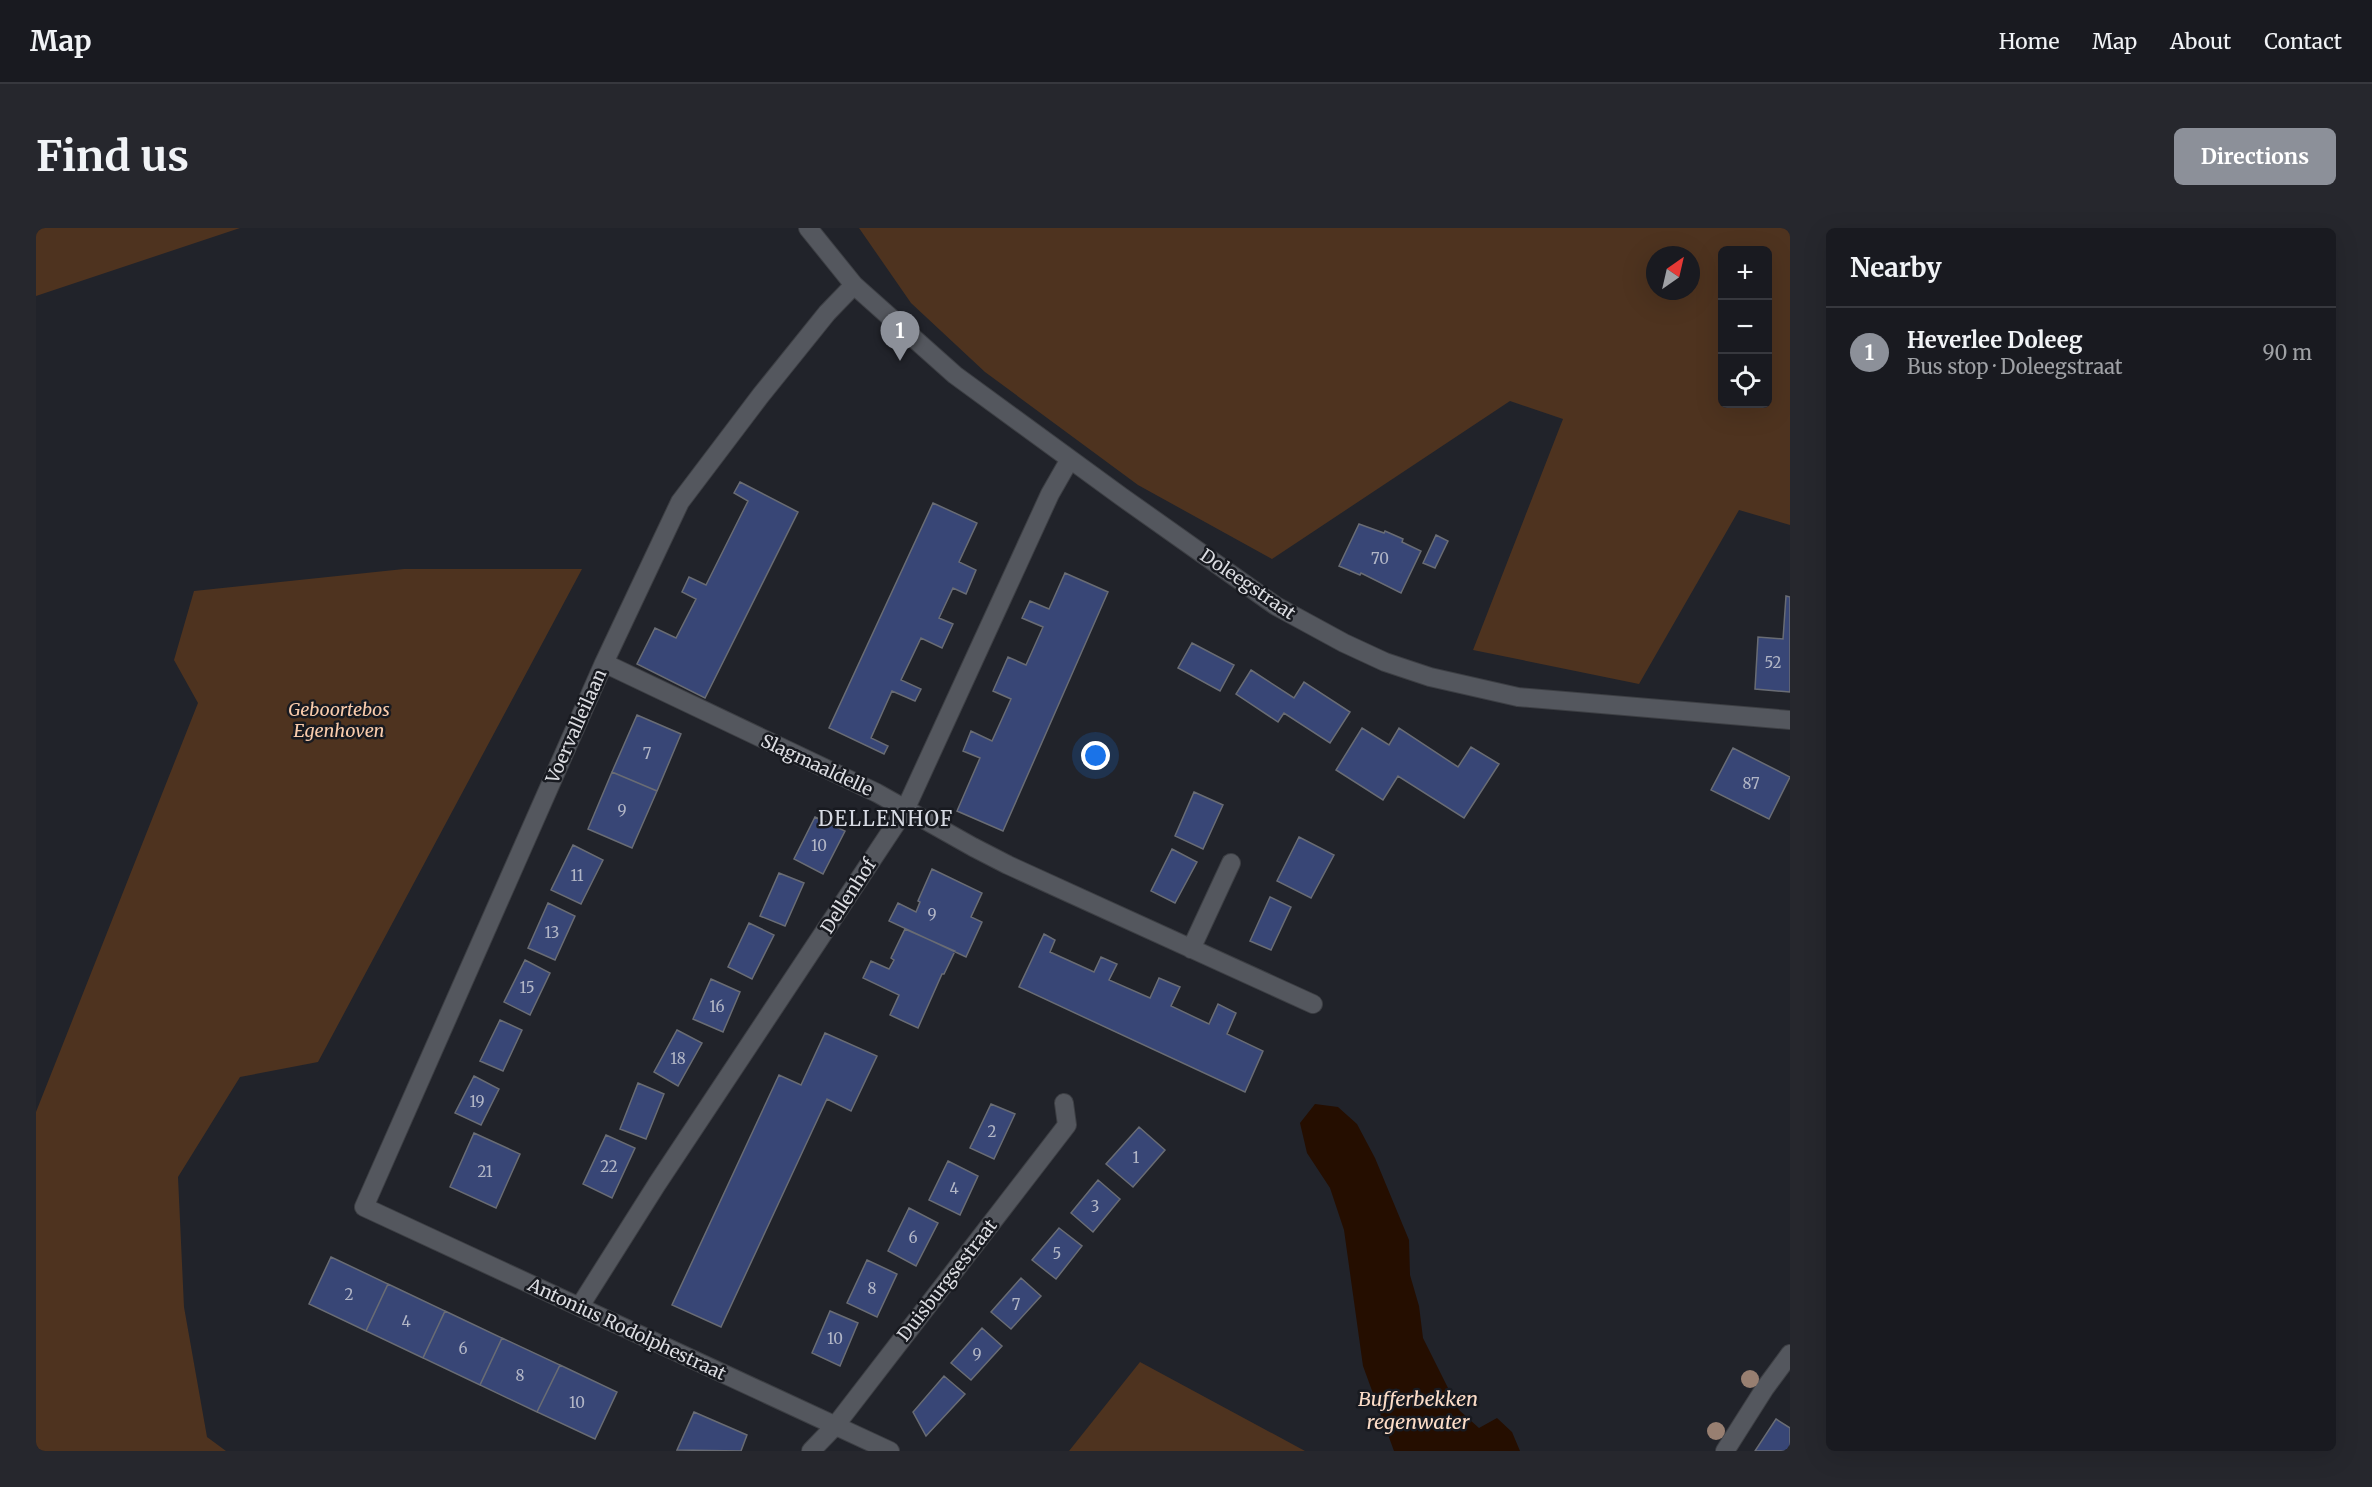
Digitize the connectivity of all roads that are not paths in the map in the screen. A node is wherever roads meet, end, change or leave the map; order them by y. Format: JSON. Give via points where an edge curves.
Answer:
{"nodes":[{"id":1,"x":808,"y":228,"type":"edge"},
{"id":2,"x":854,"y":285,"type":"junction"},
{"id":3,"x":1070,"y":459,"type":"junction"},
{"id":4,"x":604,"y":663,"type":"junction"},
{"id":5,"x":1790,"y":720,"type":"edge"},
{"id":6,"x":905,"y":810,"type":"junction"},
{"id":7,"x":1231,"y":863,"type":"dead end"},
{"id":8,"x":1191,"y":950,"type":"junction"},
{"id":9,"x":1312,"y":1004,"type":"dead end"},
{"id":10,"x":1064,"y":1102,"type":"dead end"},
{"id":11,"x":364,"y":1207,"type":"joint"},
{"id":12,"x":580,"y":1306,"type":"junction"},
{"id":13,"x":1790,"y":1354,"type":"edge"},
{"id":14,"x":835,"y":1426,"type":"junction"},
{"id":15,"x":812,"y":1451,"type":"edge"},
{"id":16,"x":890,"y":1451,"type":"edge"},
{"id":17,"x":1725,"y":1451,"type":"edge"}],
"edges":[{"from":1,"to":2,"type":"street","name":"Doleegstraat"},
{"from":2,"to":3,"type":"street","name":"Doleegstraat","via":[[955,375]]},
{"from":2,"to":4,"type":"street","name":"Voervalleilaan","via":[[761,395],[680,502]]},
{"from":3,"to":5,"type":"street","name":"Doleegstraat","via":[[1276,606],[1385,662],[1430,677],[1518,696]]},
{"from":3,"to":6,"type":"street","name":"Dellenhof","via":[[1050,494]]},
{"from":4,"to":6,"type":"street","name":"Slagmaaldelle"},
{"from":4,"to":11,"type":"street","name":"Voervalleilaan"},
{"from":6,"to":8,"type":"street","name":"Slagmaaldelle","via":[[1008,865]]},
{"from":6,"to":12,"type":"street","name":"Dellenhof"},
{"from":7,"to":8,"type":"street"},
{"from":8,"to":9,"type":"street","name":"Slagmaaldelle"},
{"from":10,"to":14,"type":"street","name":"Duisburgsestraat","via":[[1067,1125]]},
{"from":11,"to":12,"type":"street","name":"Antonius Rodolphestraat"},
{"from":12,"to":14,"type":"street","name":"Antonius Rodolphestraat"},
{"from":13,"to":17,"type":"street"},
{"from":14,"to":15,"type":"street","name":"Duisburgsestraat"},
{"from":14,"to":16,"type":"street","name":"Antonius Rodolphestraat"}]}
